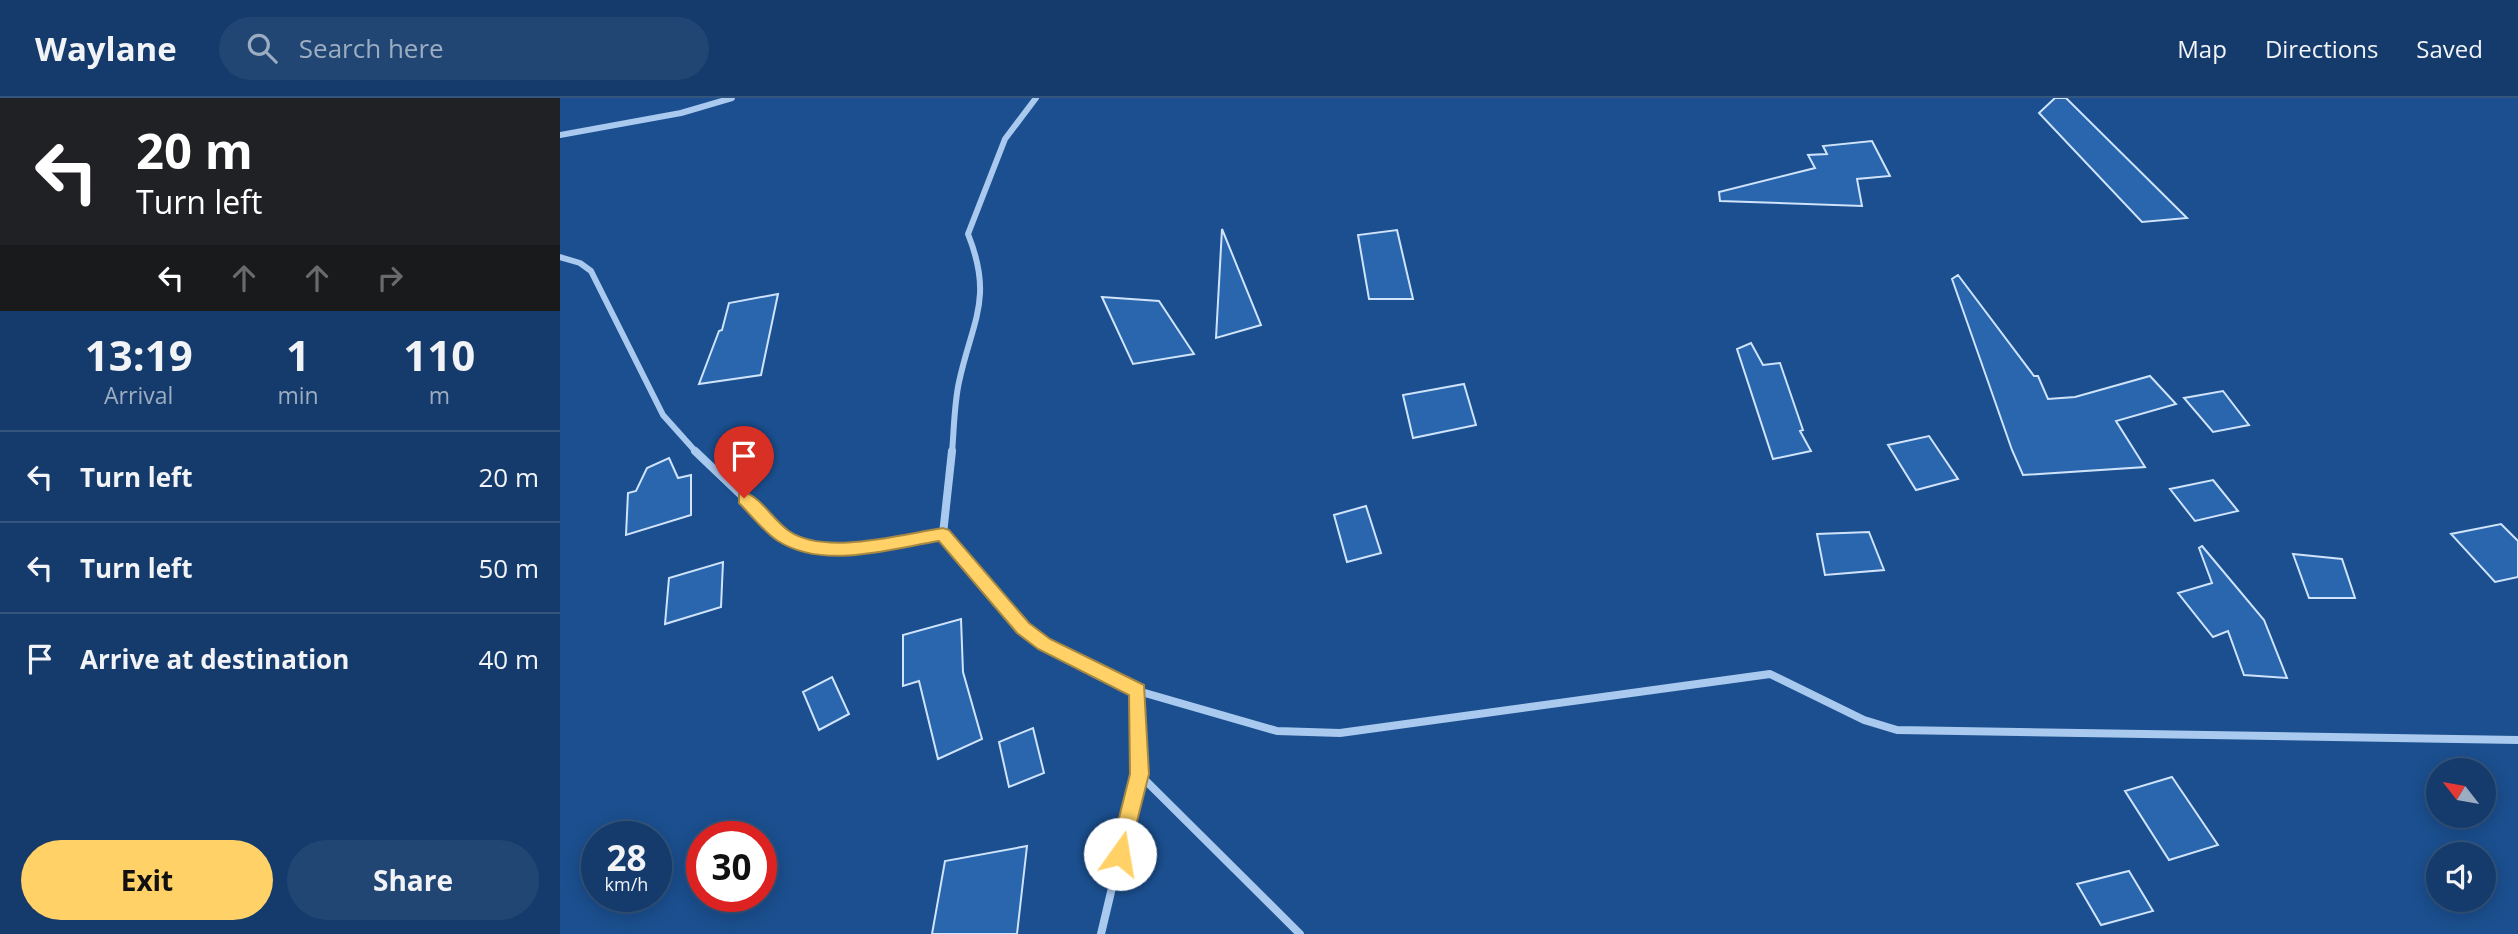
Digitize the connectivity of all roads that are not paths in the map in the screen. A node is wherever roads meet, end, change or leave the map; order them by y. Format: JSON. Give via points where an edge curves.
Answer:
{"nodes":[{"id":1,"x":732,"y":98,"type":"edge"},
{"id":2,"x":1036,"y":98,"type":"edge"},
{"id":3,"x":560,"y":135,"type":"edge"},
{"id":4,"x":560,"y":257,"type":"edge"},
{"id":5,"x":943,"y":534,"type":"junction"},
{"id":6,"x":1138,"y":691,"type":"junction"},
{"id":7,"x":2518,"y":740,"type":"edge"},
{"id":8,"x":1139,"y":774,"type":"junction"},
{"id":9,"x":1101,"y":934,"type":"edge"},
{"id":10,"x":1300,"y":934,"type":"edge"}],
"edges":[{"from":1,"to":3,"type":"street","via":[[681,113]]},
{"from":2,"to":5,"type":"street","via":[[1005,139],[968,234],[979,262],[980,313],[959,383]]},
{"from":4,"to":5,"type":"street","via":[[591,271],[663,415],[684,441],[784,536],[813,547],[853,549]]},
{"from":5,"to":6,"type":"street","via":[[1023,628],[1044,644]]},
{"from":6,"to":7,"type":"street","via":[[1277,731],[1340,733],[1770,674],[1864,720],[1897,730]]},
{"from":6,"to":8,"type":"street"},
{"from":8,"to":9,"type":"street"},
{"from":8,"to":10,"type":"street"}]}
